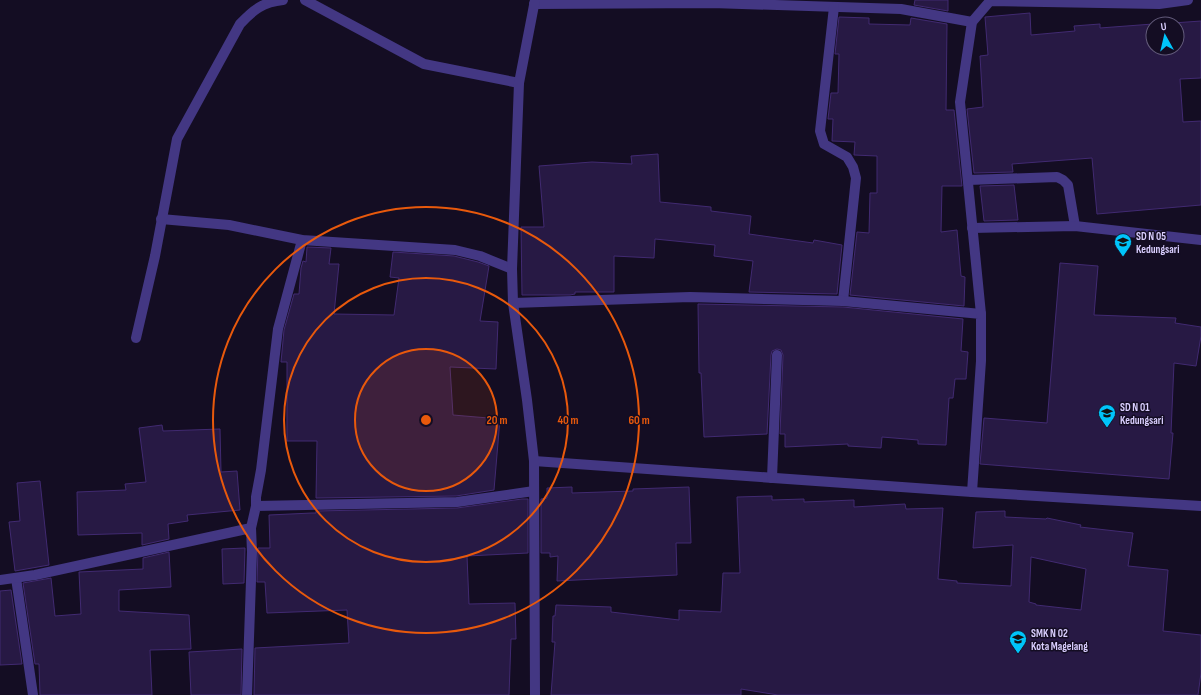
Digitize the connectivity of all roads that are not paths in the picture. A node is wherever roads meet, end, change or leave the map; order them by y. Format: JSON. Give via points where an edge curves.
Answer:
{"nodes":[{"id":1,"x":283,"y":0,"type":"edge"},
{"id":2,"x":305,"y":0,"type":"edge"},
{"id":3,"x":990,"y":0,"type":"edge"},
{"id":4,"x":1188,"y":0,"type":"edge"},
{"id":5,"x":534,"y":2,"type":"edge"},
{"id":6,"x":834,"y":7,"type":"junction"},
{"id":7,"x":972,"y":22,"type":"junction"},
{"id":8,"x":518,"y":83,"type":"junction"},
{"id":9,"x":968,"y":180,"type":"junction"},
{"id":10,"x":161,"y":219,"type":"junction"},
{"id":11,"x":1075,"y":226,"type":"junction"},
{"id":12,"x":972,"y":228,"type":"junction"},
{"id":13,"x":302,"y":240,"type":"junction"},
{"id":14,"x":1201,"y":240,"type":"edge"},
{"id":15,"x":512,"y":269,"type":"junction"},
{"id":16,"x":843,"y":301,"type":"junction"},
{"id":17,"x":513,"y":303,"type":"junction"},
{"id":18,"x":981,"y":314,"type":"junction"},
{"id":19,"x":136,"y":338,"type":"dead end"},
{"id":20,"x":777,"y":355,"type":"dead end"},
{"id":21,"x":534,"y":461,"type":"junction"},
{"id":22,"x":772,"y":478,"type":"junction"},
{"id":23,"x":534,"y":492,"type":"junction"},
{"id":24,"x":972,"y":492,"type":"junction"},
{"id":25,"x":256,"y":506,"type":"junction"},
{"id":26,"x":1201,"y":506,"type":"edge"},
{"id":27,"x":251,"y":528,"type":"junction"},
{"id":28,"x":16,"y":578,"type":"junction"},
{"id":29,"x":0,"y":580,"type":"edge"},
{"id":30,"x":33,"y":695,"type":"edge"},
{"id":31,"x":247,"y":695,"type":"edge"},
{"id":32,"x":534,"y":695,"type":"edge"}],
"edges":[{"from":1,"to":10,"type":"street","via":[[272,1],[252,11],[240,24],[177,139]]},
{"from":2,"to":8,"type":"street","via":[[424,64]]},
{"from":3,"to":4,"type":"street","via":[[1159,4]]},
{"from":3,"to":7,"type":"street"},
{"from":5,"to":6,"type":"street"},
{"from":5,"to":8,"type":"street"},
{"from":6,"to":7,"type":"street","via":[[901,9]]},
{"from":6,"to":16,"type":"street","via":[[820,131],[824,144],[847,157],[856,178]]},
{"from":7,"to":9,"type":"street","via":[[960,102]]},
{"from":8,"to":15,"type":"street"},
{"from":9,"to":11,"type":"street","via":[[1057,177],[1068,185]]},
{"from":9,"to":12,"type":"street"},
{"from":10,"to":13,"type":"street","via":[[229,224]]},
{"from":10,"to":19,"type":"street"},
{"from":11,"to":12,"type":"street"},
{"from":11,"to":14,"type":"street"},
{"from":12,"to":18,"type":"street"},
{"from":13,"to":15,"type":"street","via":[[455,250],[480,256]]},
{"from":13,"to":25,"type":"street","via":[[278,329]]},
{"from":15,"to":17,"type":"street"},
{"from":16,"to":17,"type":"street","via":[[690,298]]},
{"from":16,"to":18,"type":"street"},
{"from":17,"to":21,"type":"street"},
{"from":18,"to":24,"type":"street","via":[[981,361]]},
{"from":20,"to":22,"type":"street"},
{"from":21,"to":22,"type":"street"},
{"from":21,"to":23,"type":"street"},
{"from":22,"to":24,"type":"street"},
{"from":23,"to":25,"type":"street","via":[[457,502]]},
{"from":23,"to":32,"type":"street"},
{"from":24,"to":26,"type":"street"},
{"from":25,"to":27,"type":"street"},
{"from":27,"to":28,"type":"street"},
{"from":27,"to":31,"type":"street"},
{"from":28,"to":29,"type":"street"},
{"from":28,"to":30,"type":"street"}]}
